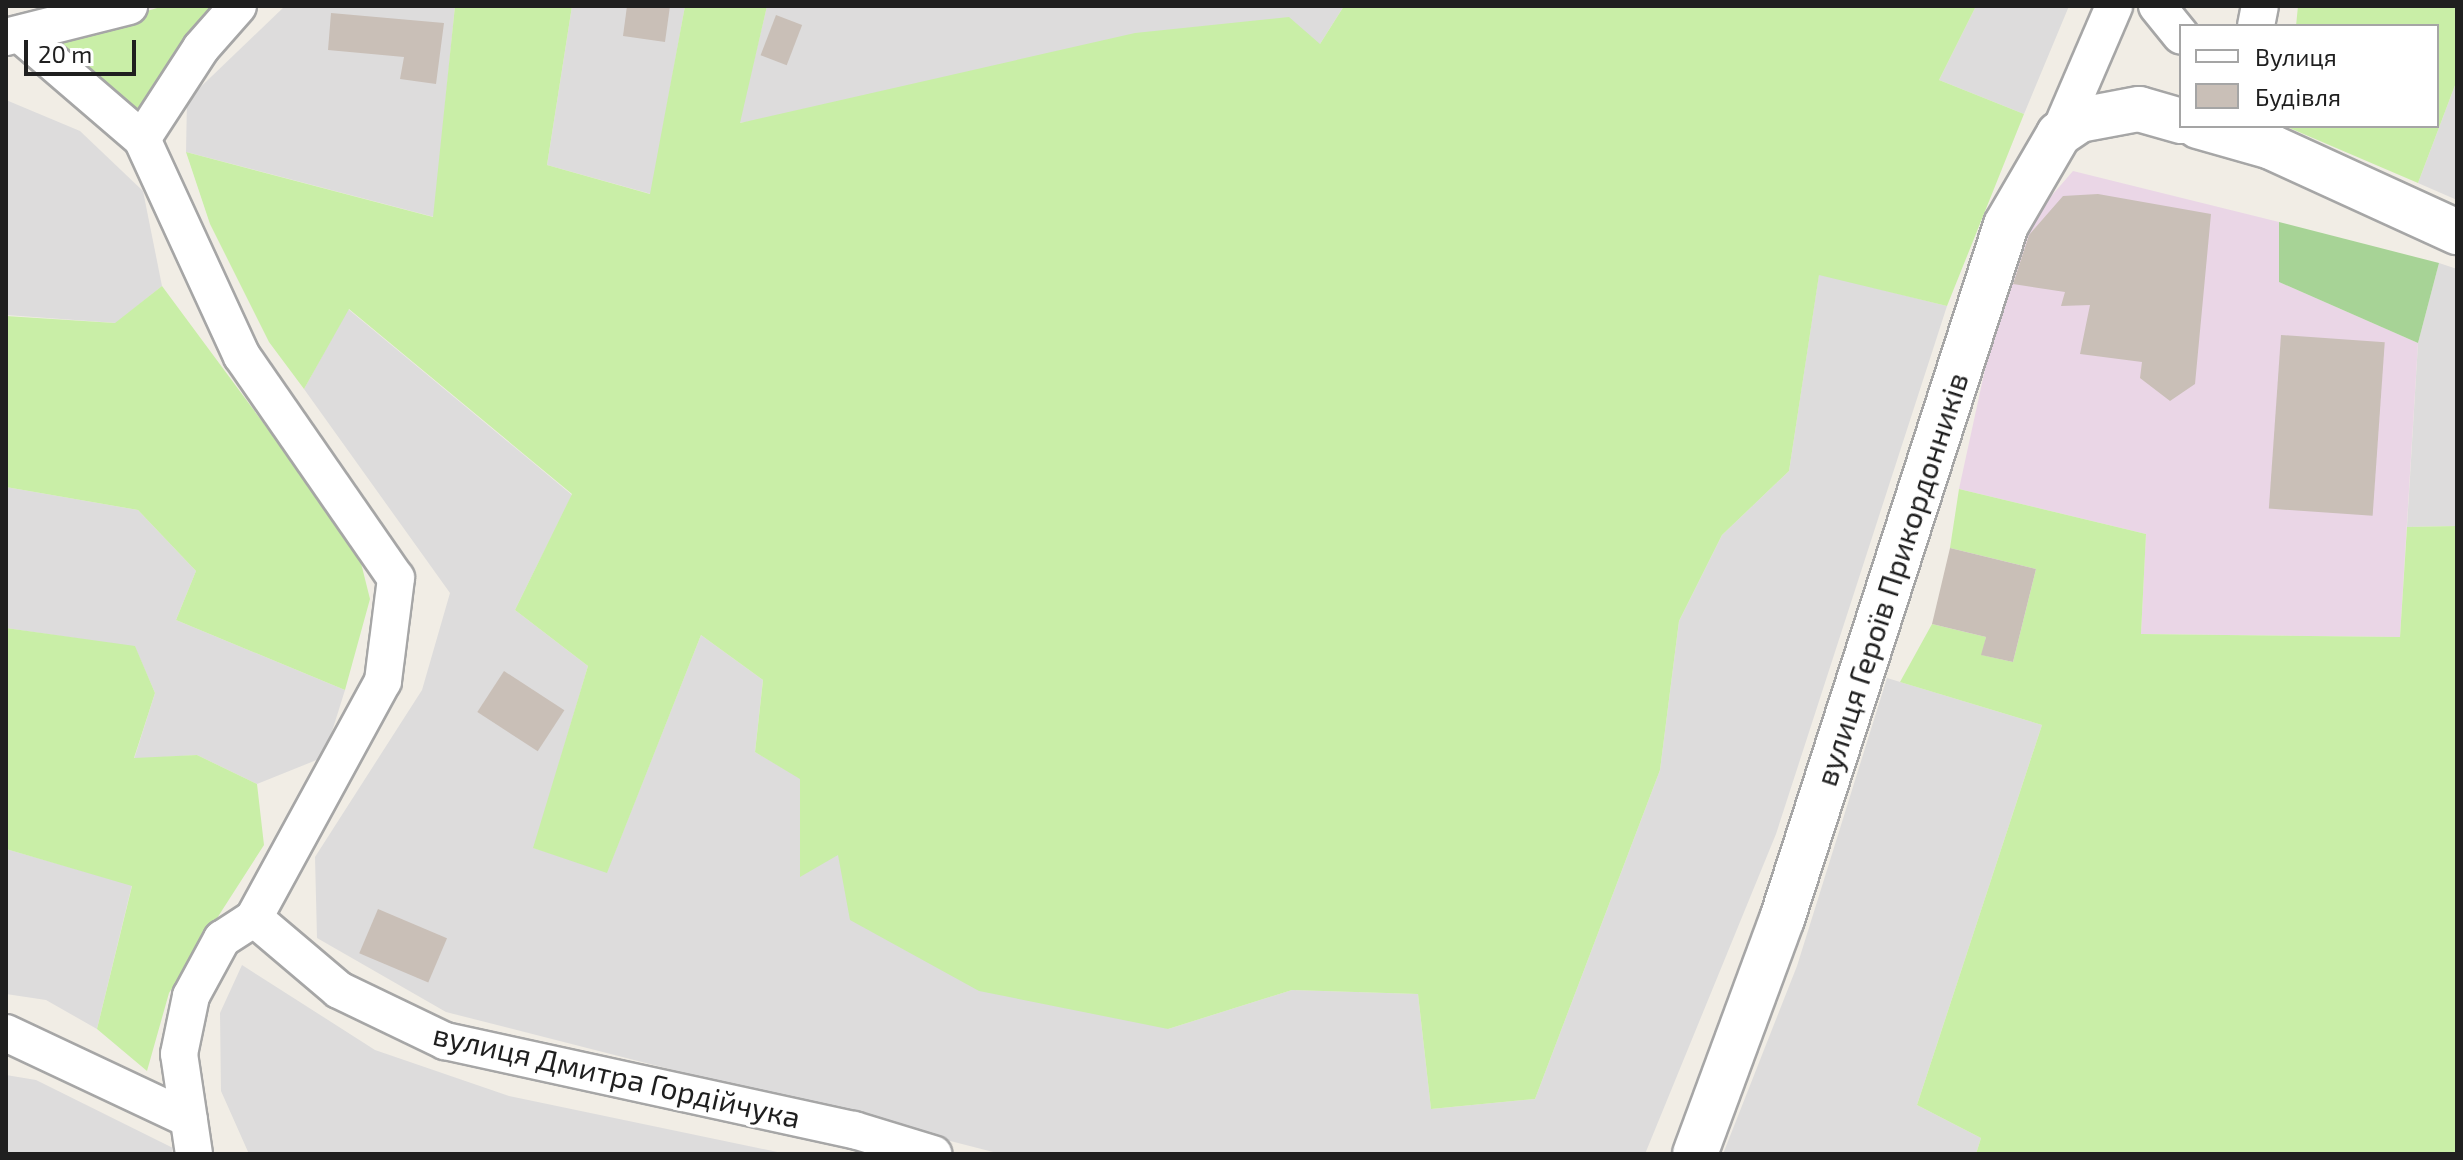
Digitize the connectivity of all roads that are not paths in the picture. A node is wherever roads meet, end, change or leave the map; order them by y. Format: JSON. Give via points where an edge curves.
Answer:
{"nodes":[{"id":1,"x":129,"y":6,"type":"edge"},
{"id":2,"x":238,"y":6,"type":"edge"},
{"id":3,"x":2114,"y":6,"type":"edge"},
{"id":4,"x":2157,"y":6,"type":"edge"},
{"id":5,"x":2179,"y":34,"type":"edge"},
{"id":6,"x":13,"y":36,"type":"edge"},
{"id":7,"x":2179,"y":120,"type":"edge"},
{"id":8,"x":2217,"y":128,"type":"edge"},
{"id":9,"x":2264,"y":133,"type":"edge"},
{"id":10,"x":2059,"y":134,"type":"junction"},
{"id":11,"x":142,"y":139,"type":"junction"},
{"id":12,"x":2457,"y":232,"type":"edge"},
{"id":13,"x":254,"y":918,"type":"junction"},
{"id":14,"x":6,"y":1033,"type":"edge"},
{"id":15,"x":191,"y":1137,"type":"edge"},
{"id":16,"x":933,"y":1154,"type":"edge"},
{"id":17,"x":1695,"y":1154,"type":"edge"}],
"edges":[{"from":1,"to":6,"type":"street"},
{"from":2,"to":11,"type":"street","via":[[201,48]]},
{"from":3,"to":10,"type":"street"},
{"from":4,"to":5,"type":"street"},
{"from":6,"to":11,"type":"street"},
{"from":7,"to":10,"type":"street","via":[[2139,109],[2108,111]]},
{"from":8,"to":9,"type":"street"},
{"from":9,"to":12,"type":"street"},
{"from":10,"to":17,"type":"street","name":"вулиця Героїв Прикордонників","via":[[2006,225],[1782,919]]},
{"from":11,"to":13,"type":"street","via":[[242,356],[396,578],[383,681]]},
{"from":13,"to":15,"type":"street","via":[[222,939],[191,996],[179,1054]]},
{"from":13,"to":16,"type":"street","name":"вулиця Дмитра Гордійчука","via":[[339,990],[445,1041],[854,1130]]},
{"from":14,"to":15,"type":"street"}]}
